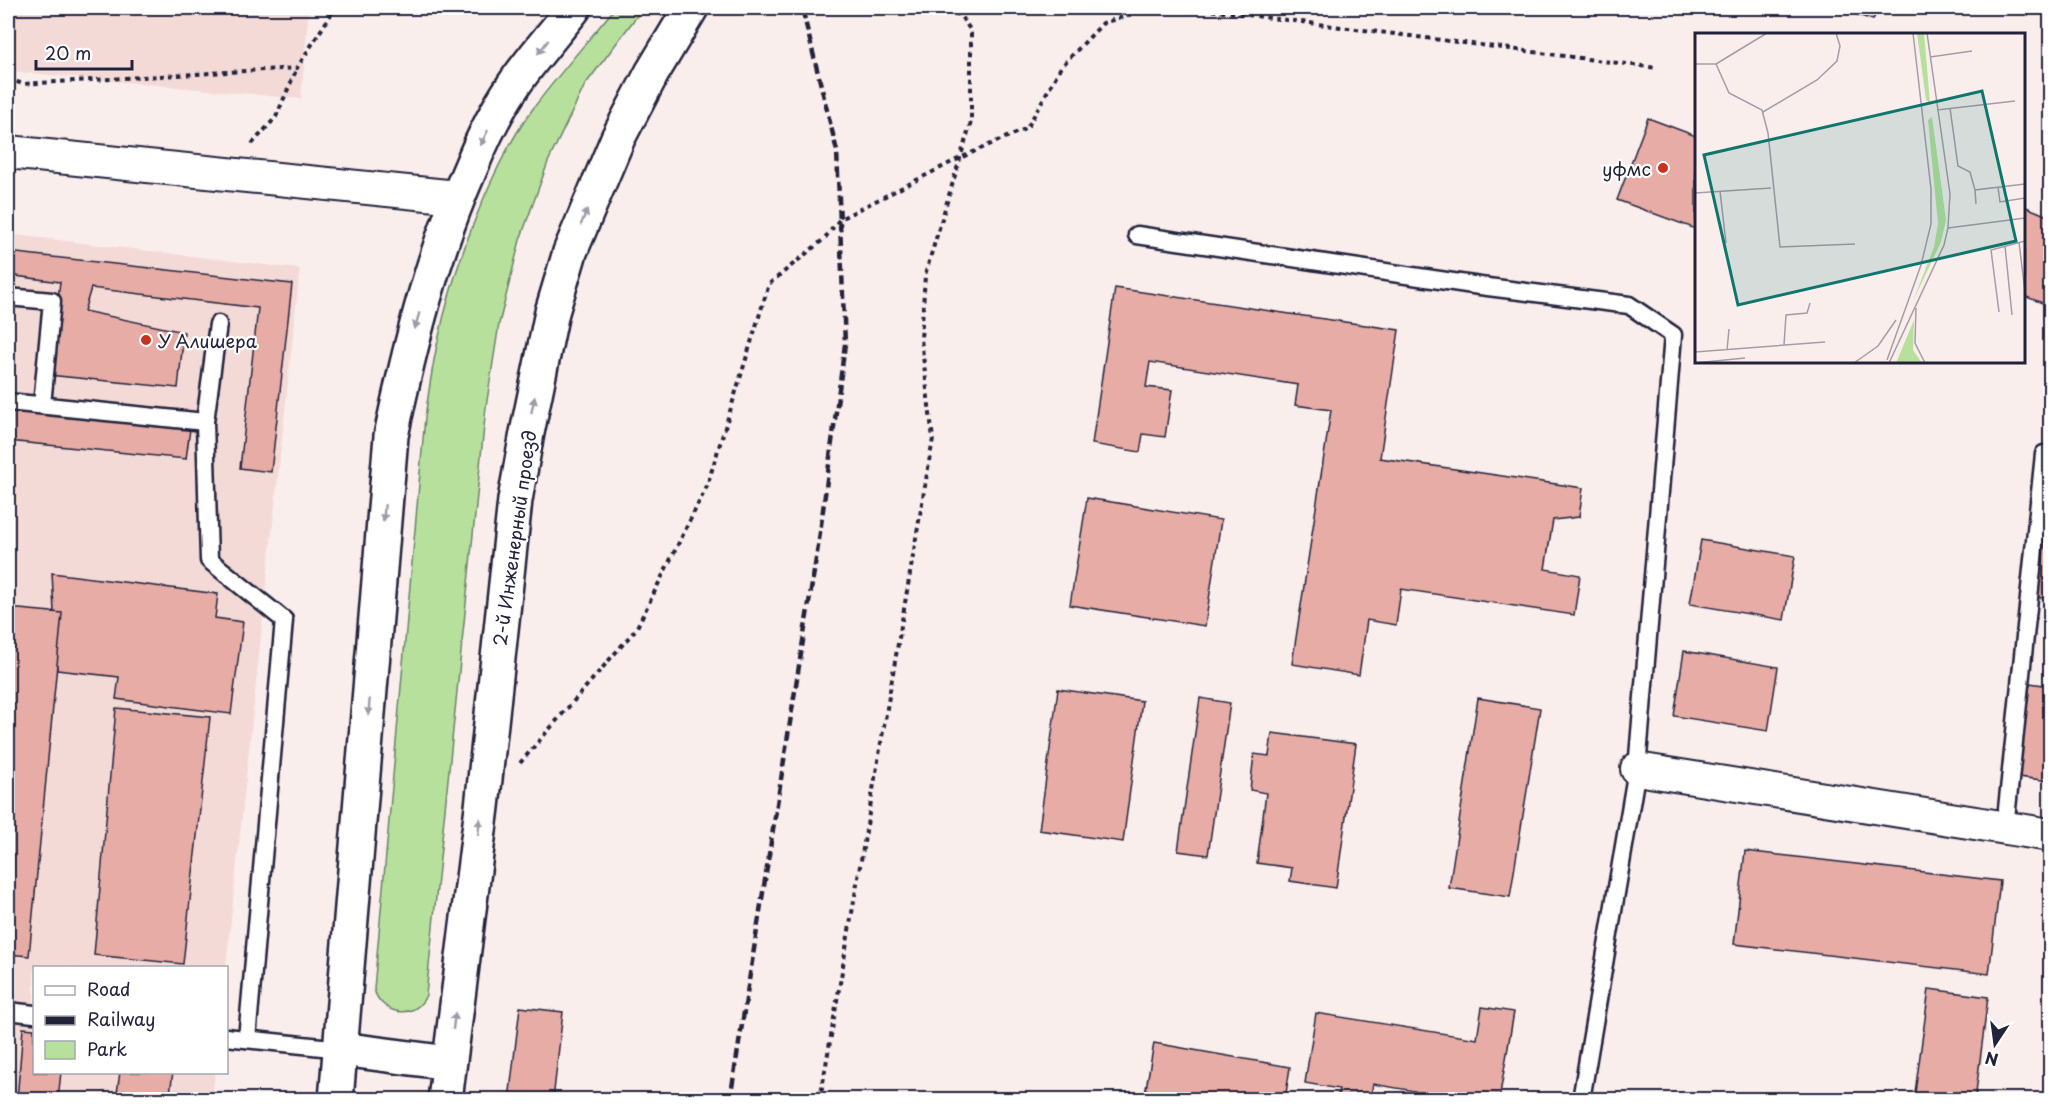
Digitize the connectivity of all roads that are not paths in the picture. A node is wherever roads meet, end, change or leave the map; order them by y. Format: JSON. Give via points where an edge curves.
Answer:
{"nodes":[{"id":1,"x":574,"y":8,"type":"edge"},
{"id":2,"x":691,"y":8,"type":"edge"},
{"id":3,"x":8,"y":152,"type":"edge"},
{"id":4,"x":457,"y":197,"type":"junction"},
{"id":5,"x":1137,"y":235,"type":"dead end"},
{"id":6,"x":8,"y":297,"type":"edge"},
{"id":7,"x":218,"y":324,"type":"dead end"},
{"id":8,"x":8,"y":402,"type":"edge"},
{"id":9,"x":42,"y":405,"type":"junction"},
{"id":10,"x":205,"y":422,"type":"junction"},
{"id":11,"x":2044,"y":454,"type":"dead end"},
{"id":12,"x":1637,"y":769,"type":"junction"},
{"id":13,"x":2005,"y":828,"type":"junction"},
{"id":14,"x":2050,"y":835,"type":"edge"},
{"id":15,"x":8,"y":1011,"type":"edge"},
{"id":16,"x":33,"y":1014,"type":"edge"},
{"id":17,"x":228,"y":1037,"type":"edge"},
{"id":18,"x":247,"y":1040,"type":"junction"},
{"id":19,"x":341,"y":1049,"type":"junction"},
{"id":20,"x":449,"y":1063,"type":"junction"},
{"id":21,"x":336,"y":1100,"type":"edge"},
{"id":22,"x":445,"y":1100,"type":"edge"},
{"id":23,"x":1581,"y":1100,"type":"edge"}],
"edges":[{"from":1,"to":4,"type":"main road","one_way":true,"via":[[512,87]]},
{"from":20,"to":2,"type":"main road","name":"2-й Инженерный проезд","one_way":true,"via":[[515,500],[552,312],[570,252],[618,138]]},
{"from":3,"to":4,"type":"street"},
{"from":4,"to":19,"type":"main road","one_way":true,"via":[[408,355],[391,436]]},
{"from":5,"to":12,"type":"lane","via":[[1629,305],[1673,335]]},
{"from":6,"to":9,"type":"lane","via":[[52,301]]},
{"from":7,"to":10,"type":"lane"},
{"from":8,"to":9,"type":"lane"},
{"from":9,"to":10,"type":"lane"},
{"from":10,"to":18,"type":"lane","via":[[209,560],[284,620]]},
{"from":11,"to":13,"type":"lane"},
{"from":12,"to":13,"type":"street"},
{"from":12,"to":23,"type":"lane"},
{"from":13,"to":14,"type":"street"},
{"from":15,"to":16,"type":"lane"},
{"from":17,"to":18,"type":"lane"},
{"from":18,"to":19,"type":"lane"},
{"from":19,"to":20,"type":"main road"},
{"from":19,"to":21,"type":"main road"},
{"from":20,"to":22,"type":"main road","name":"2-й Инженерный проезд"}]}
